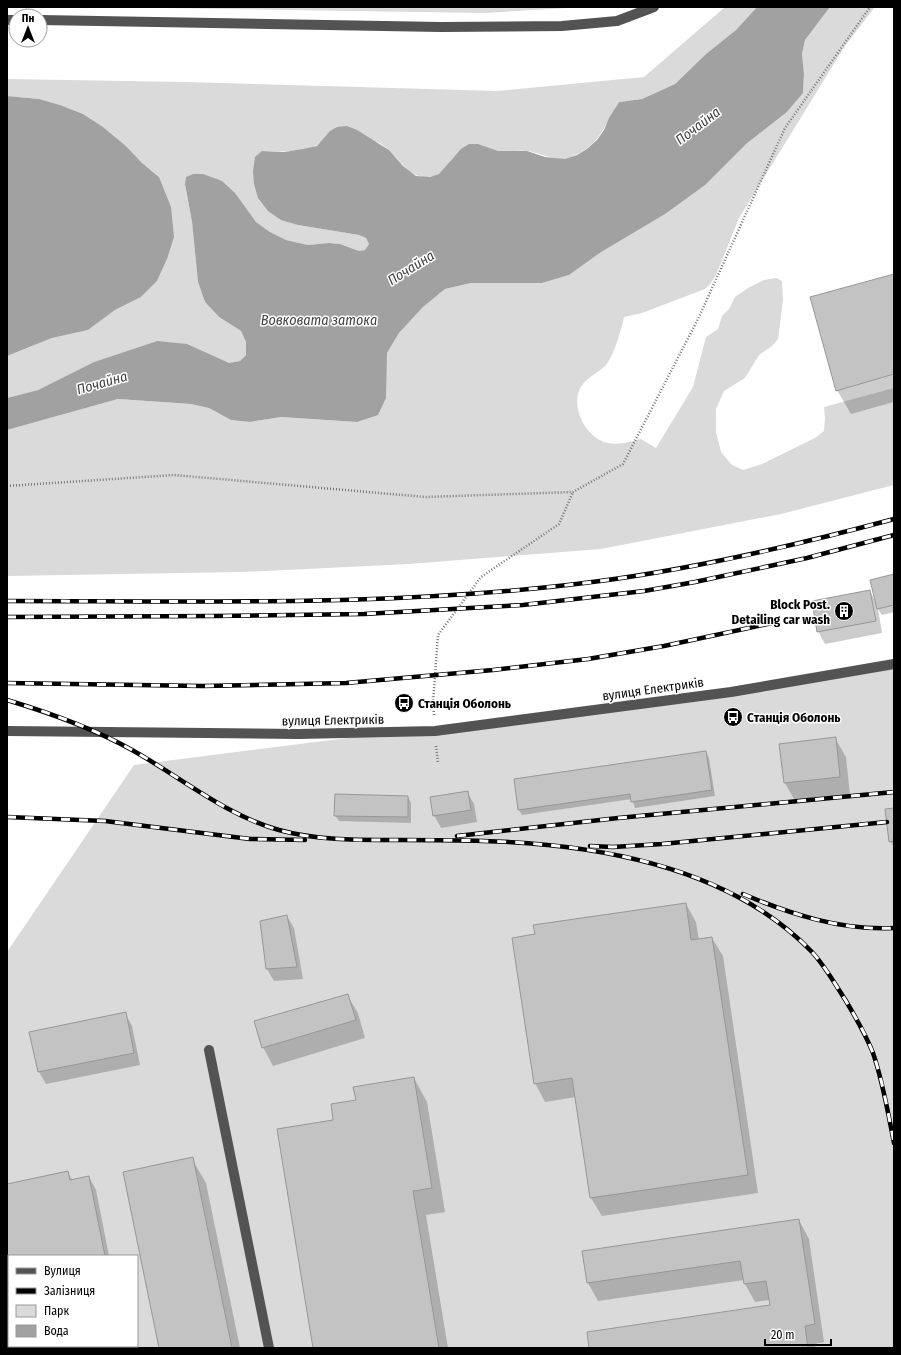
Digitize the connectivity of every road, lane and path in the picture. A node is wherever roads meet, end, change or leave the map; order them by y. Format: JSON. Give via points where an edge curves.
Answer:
{"nodes":[{"id":1,"x":654,"y":7,"type":"edge"},
{"id":2,"x":870,"y":7,"type":"edge"},
{"id":3,"x":637,"y":10,"type":"edge"},
{"id":4,"x":48,"y":20,"type":"edge"},
{"id":5,"x":7,"y":486,"type":"edge"},
{"id":6,"x":573,"y":492,"type":"junction"},
{"id":7,"x":894,"y":664,"type":"edge"},
{"id":8,"x":7,"y":730,"type":"edge"},
{"id":9,"x":435,"y":731,"type":"junction"},
{"id":10,"x":438,"y":763,"type":"dead end"},
{"id":11,"x":208,"y":1050,"type":"dead end"},
{"id":12,"x":269,"y":1348,"type":"edge"}],
"edges":[{"from":1,"to":3,"type":"street"},
{"from":2,"to":6,"type":"path","via":[[785,128],[698,319],[623,464]]},
{"from":3,"to":4,"type":"street","via":[[617,21],[554,26],[441,27]]},
{"from":5,"to":6,"type":"path","via":[[174,475],[425,497]]},
{"from":6,"to":9,"type":"path","via":[[559,524],[482,577],[438,635],[433,704]]},
{"from":7,"to":9,"type":"street","name":"вулиця Електриків","via":[[731,692]]},
{"from":8,"to":9,"type":"street","name":"вулиця Електриків","via":[[299,734]]},
{"from":9,"to":10,"type":"path"},
{"from":11,"to":12,"type":"street"}]}
